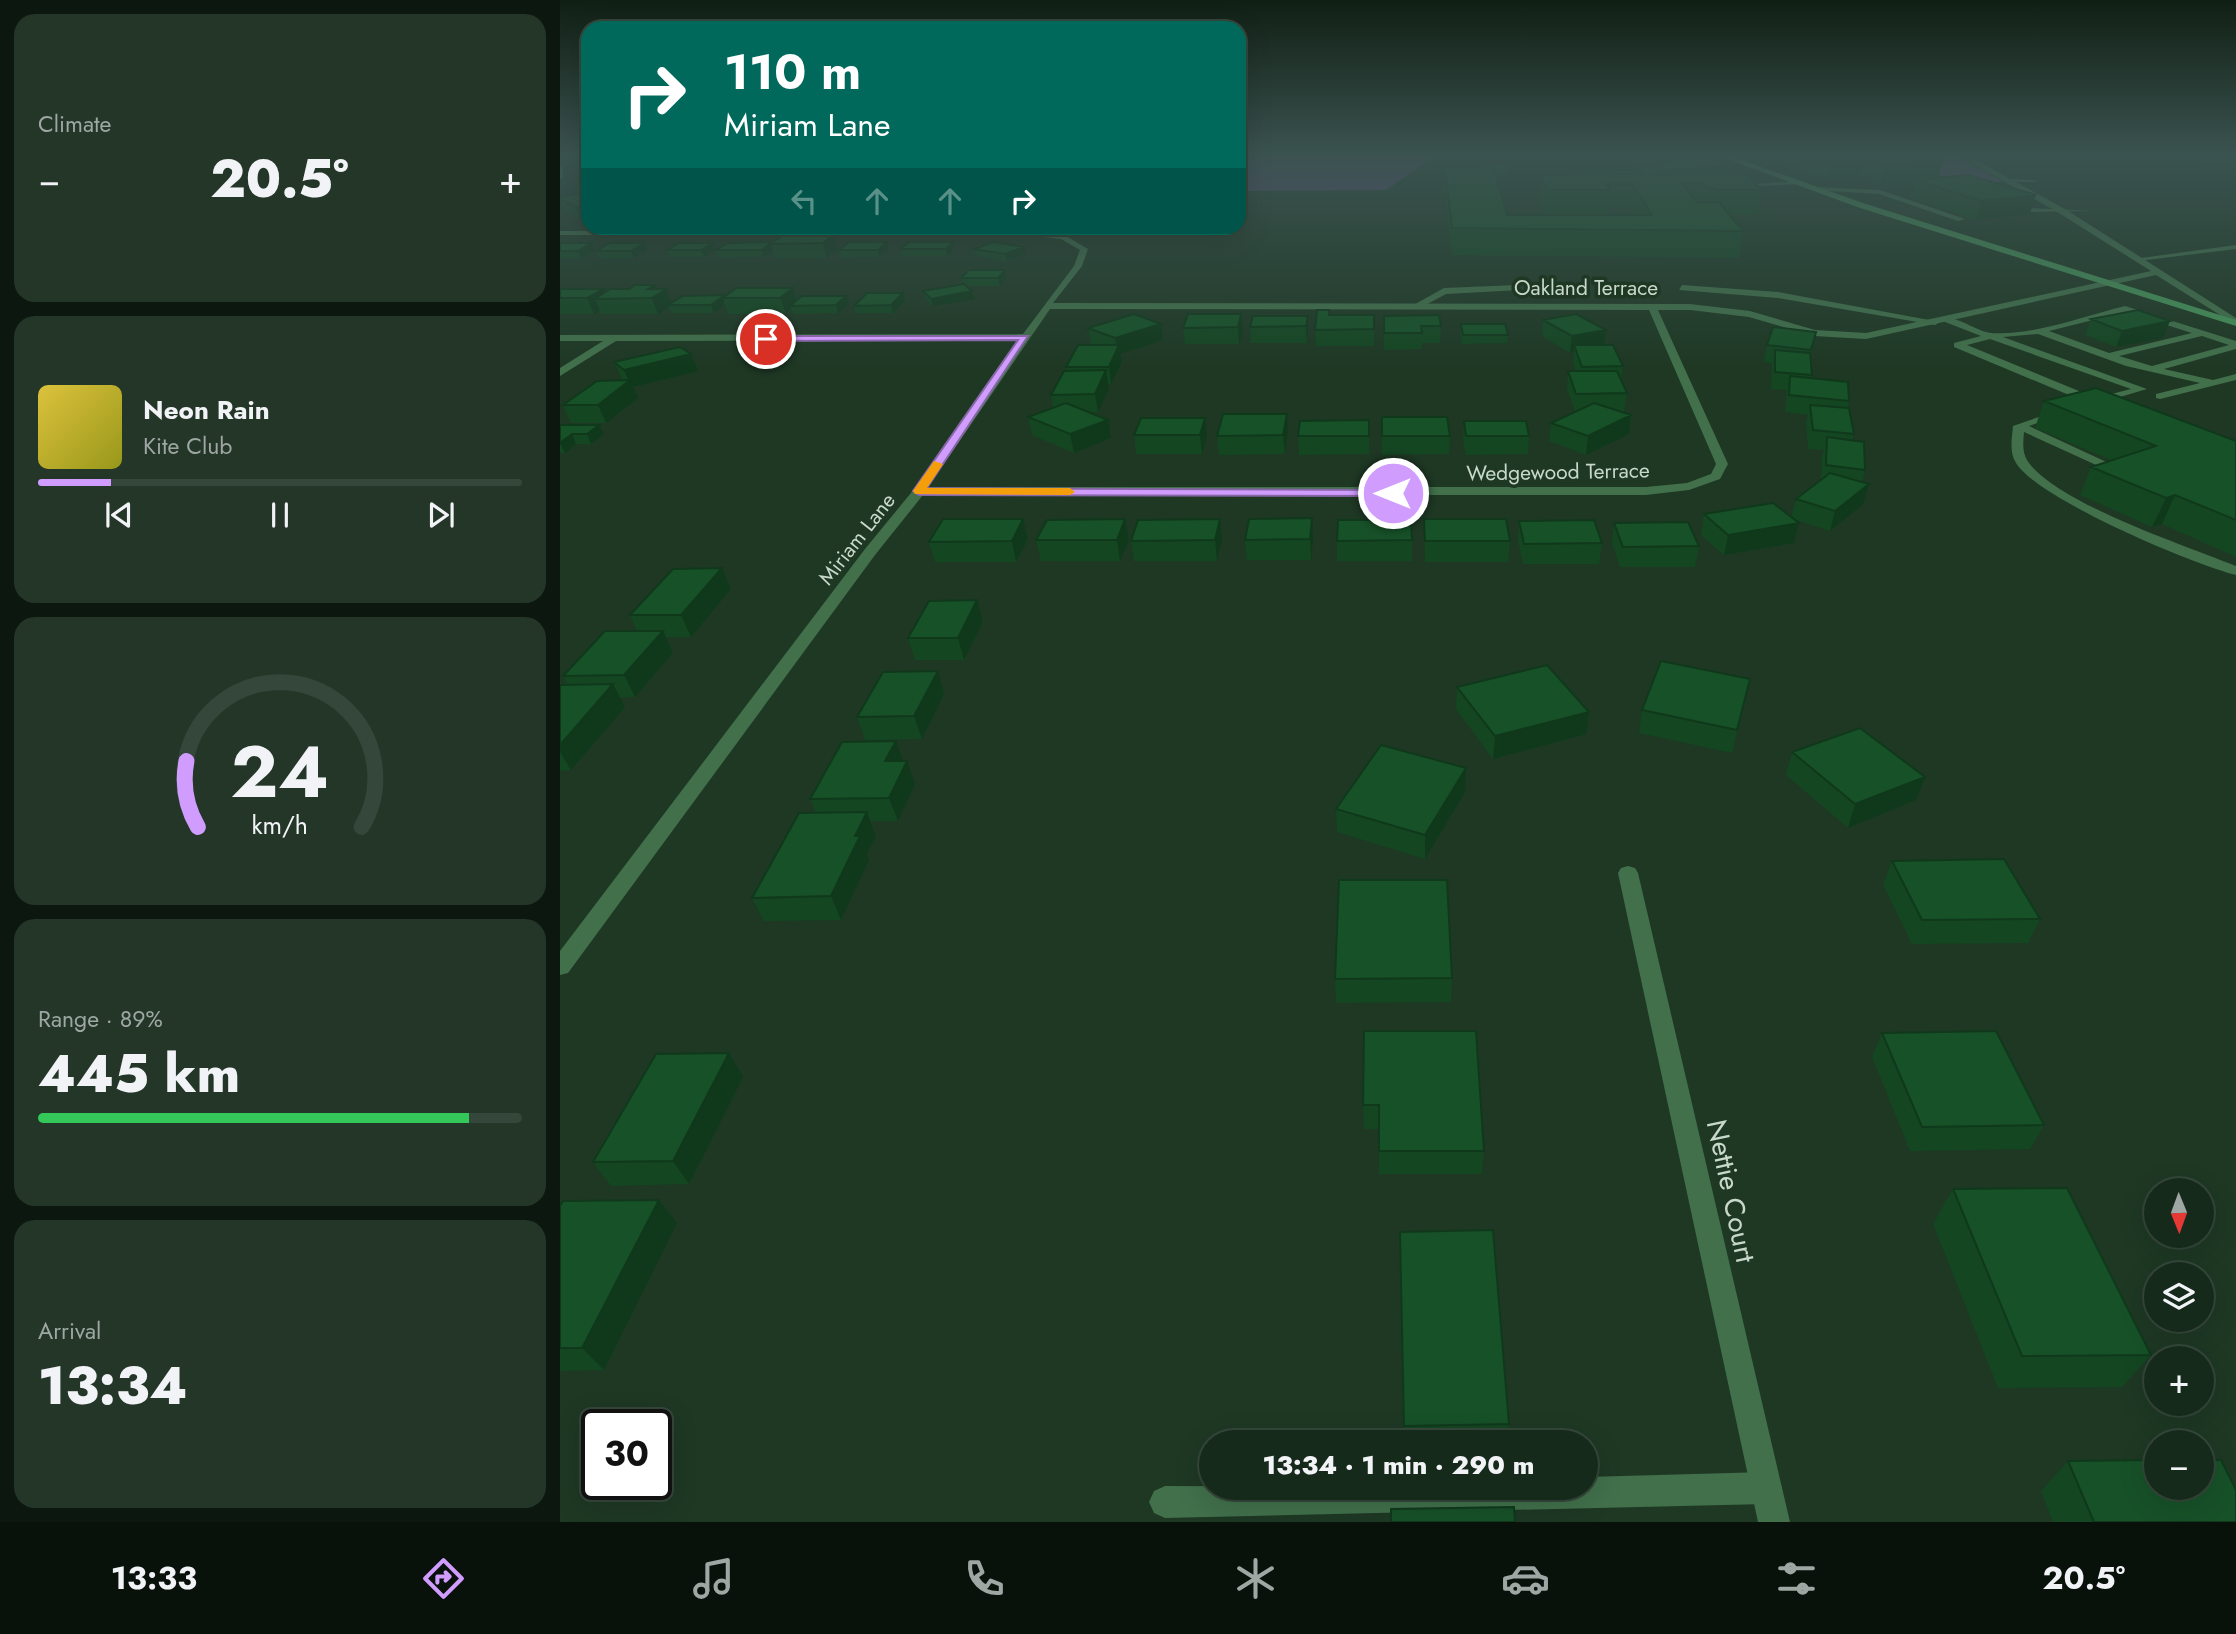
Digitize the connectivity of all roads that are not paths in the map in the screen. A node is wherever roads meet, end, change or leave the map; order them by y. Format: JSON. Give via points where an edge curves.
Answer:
{"nodes":[{"id":1,"x":1933,"y":226,"type":"edge"},
{"id":2,"x":2086,"y":226,"type":"edge"},
{"id":3,"x":560,"y":233,"type":"edge"},
{"id":4,"x":581,"y":233,"type":"edge"},
{"id":5,"x":1058,"y":235,"type":"edge"},
{"id":6,"x":2236,"y":247,"type":"edge"},
{"id":7,"x":2138,"y":259,"type":"junction"},
{"id":8,"x":2158,"y":272,"type":"junction"},
{"id":9,"x":2114,"y":284,"type":"junction"},
{"id":10,"x":1517,"y":288,"type":"dead end"},
{"id":11,"x":1682,"y":288,"type":"dead end"},
{"id":12,"x":1049,"y":306,"type":"junction"},
{"id":13,"x":1415,"y":307,"type":"junction"},
{"id":14,"x":1652,"y":307,"type":"junction"},
{"id":15,"x":1940,"y":321,"type":"junction"},
{"id":16,"x":2236,"y":322,"type":"edge"},
{"id":17,"x":2039,"y":331,"type":"junction"},
{"id":18,"x":2202,"y":333,"type":"junction"},
{"id":19,"x":1994,"y":335,"type":"junction"},
{"id":20,"x":1025,"y":337,"type":"junction"},
{"id":21,"x":560,"y":338,"type":"edge"},
{"id":22,"x":614,"y":338,"type":"junction"},
{"id":23,"x":2236,"y":345,"type":"edge"},
{"id":24,"x":2108,"y":356,"type":"junction"},
{"id":25,"x":2151,"y":368,"type":"junction"},
{"id":26,"x":560,"y":373,"type":"edge"},
{"id":27,"x":2236,"y":377,"type":"edge"},
{"id":28,"x":2214,"y":383,"type":"junction"},
{"id":29,"x":2160,"y":396,"type":"dead end"},
{"id":30,"x":2096,"y":402,"type":"junction"},
{"id":31,"x":2121,"y":412,"type":"edge"},
{"id":32,"x":2019,"y":426,"type":"junction"},
{"id":33,"x":2122,"y":472,"type":"edge"},
{"id":34,"x":919,"y":491,"type":"junction"},
{"id":35,"x":2236,"y":571,"type":"edge"},
{"id":36,"x":1628,"y":873,"type":"dead end"},
{"id":37,"x":560,"y":967,"type":"edge"},
{"id":38,"x":1766,"y":1489,"type":"junction"},
{"id":39,"x":1165,"y":1502,"type":"dead end"},
{"id":40,"x":1774,"y":1522,"type":"edge"}],
"edges":[{"from":1,"to":9,"type":"main road"},
{"from":2,"to":7,"type":"street"},
{"from":3,"to":4,"type":"street","name":"Miriam Lane"},
{"from":5,"to":12,"type":"street","name":"Miriam Lane","via":[[1076,241],[1084,249],[1083,258]]},
{"from":6,"to":7,"type":"street"},
{"from":7,"to":8,"type":"street"},
{"from":8,"to":9,"type":"street","name":"Oakland Terrace"},
{"from":8,"to":16,"type":"street"},
{"from":9,"to":15,"type":"street","name":"Oakland Terrace"},
{"from":9,"to":16,"type":"main road"},
{"from":10,"to":13,"type":"street","via":[[1444,291]]},
{"from":11,"to":15,"type":"street","via":[[1778,295]]},
{"from":12,"to":13,"type":"street","name":"Oakland Terrace"},
{"from":12,"to":20,"type":"street","name":"Miriam Lane"},
{"from":13,"to":14,"type":"street","name":"Oakland Terrace"},
{"from":14,"to":15,"type":"street","name":"Oakland Terrace","via":[[1724,309],[1841,336],[1883,334]]},
{"from":14,"to":34,"type":"street","name":"Wedgewood Terrace","via":[[1722,464],[1716,475],[1689,486],[1646,491]]},
{"from":15,"to":19,"type":"street"},
{"from":17,"to":18,"type":"street","via":[[2125,309]]},
{"from":17,"to":19,"type":"street"},
{"from":17,"to":24,"type":"street"},
{"from":18,"to":23,"type":"street"},
{"from":18,"to":24,"type":"street"},
{"from":19,"to":30,"type":"street","via":[[1957,345]]},
{"from":19,"to":30,"type":"street","via":[[2142,389]]},
{"from":20,"to":22,"type":"street"},
{"from":20,"to":34,"type":"street","name":"Miriam Lane"},
{"from":21,"to":22,"type":"street"},
{"from":22,"to":26,"type":"street"},
{"from":23,"to":25,"type":"street"},
{"from":24,"to":25,"type":"street"},
{"from":25,"to":28,"type":"street"},
{"from":27,"to":28,"type":"street"},
{"from":28,"to":29,"type":"street"},
{"from":30,"to":31,"type":"street"},
{"from":30,"to":32,"type":"street"},
{"from":32,"to":33,"type":"street"},
{"from":32,"to":35,"type":"street","via":[[2016,447],[2023,465],[2053,488],[2104,517]]},
{"from":34,"to":37,"type":"street","name":"Miriam Lane"},
{"from":36,"to":38,"type":"street","name":"Nettie Court"},
{"from":38,"to":39,"type":"street"},
{"from":38,"to":40,"type":"street","name":"Nettie Court"}]}
